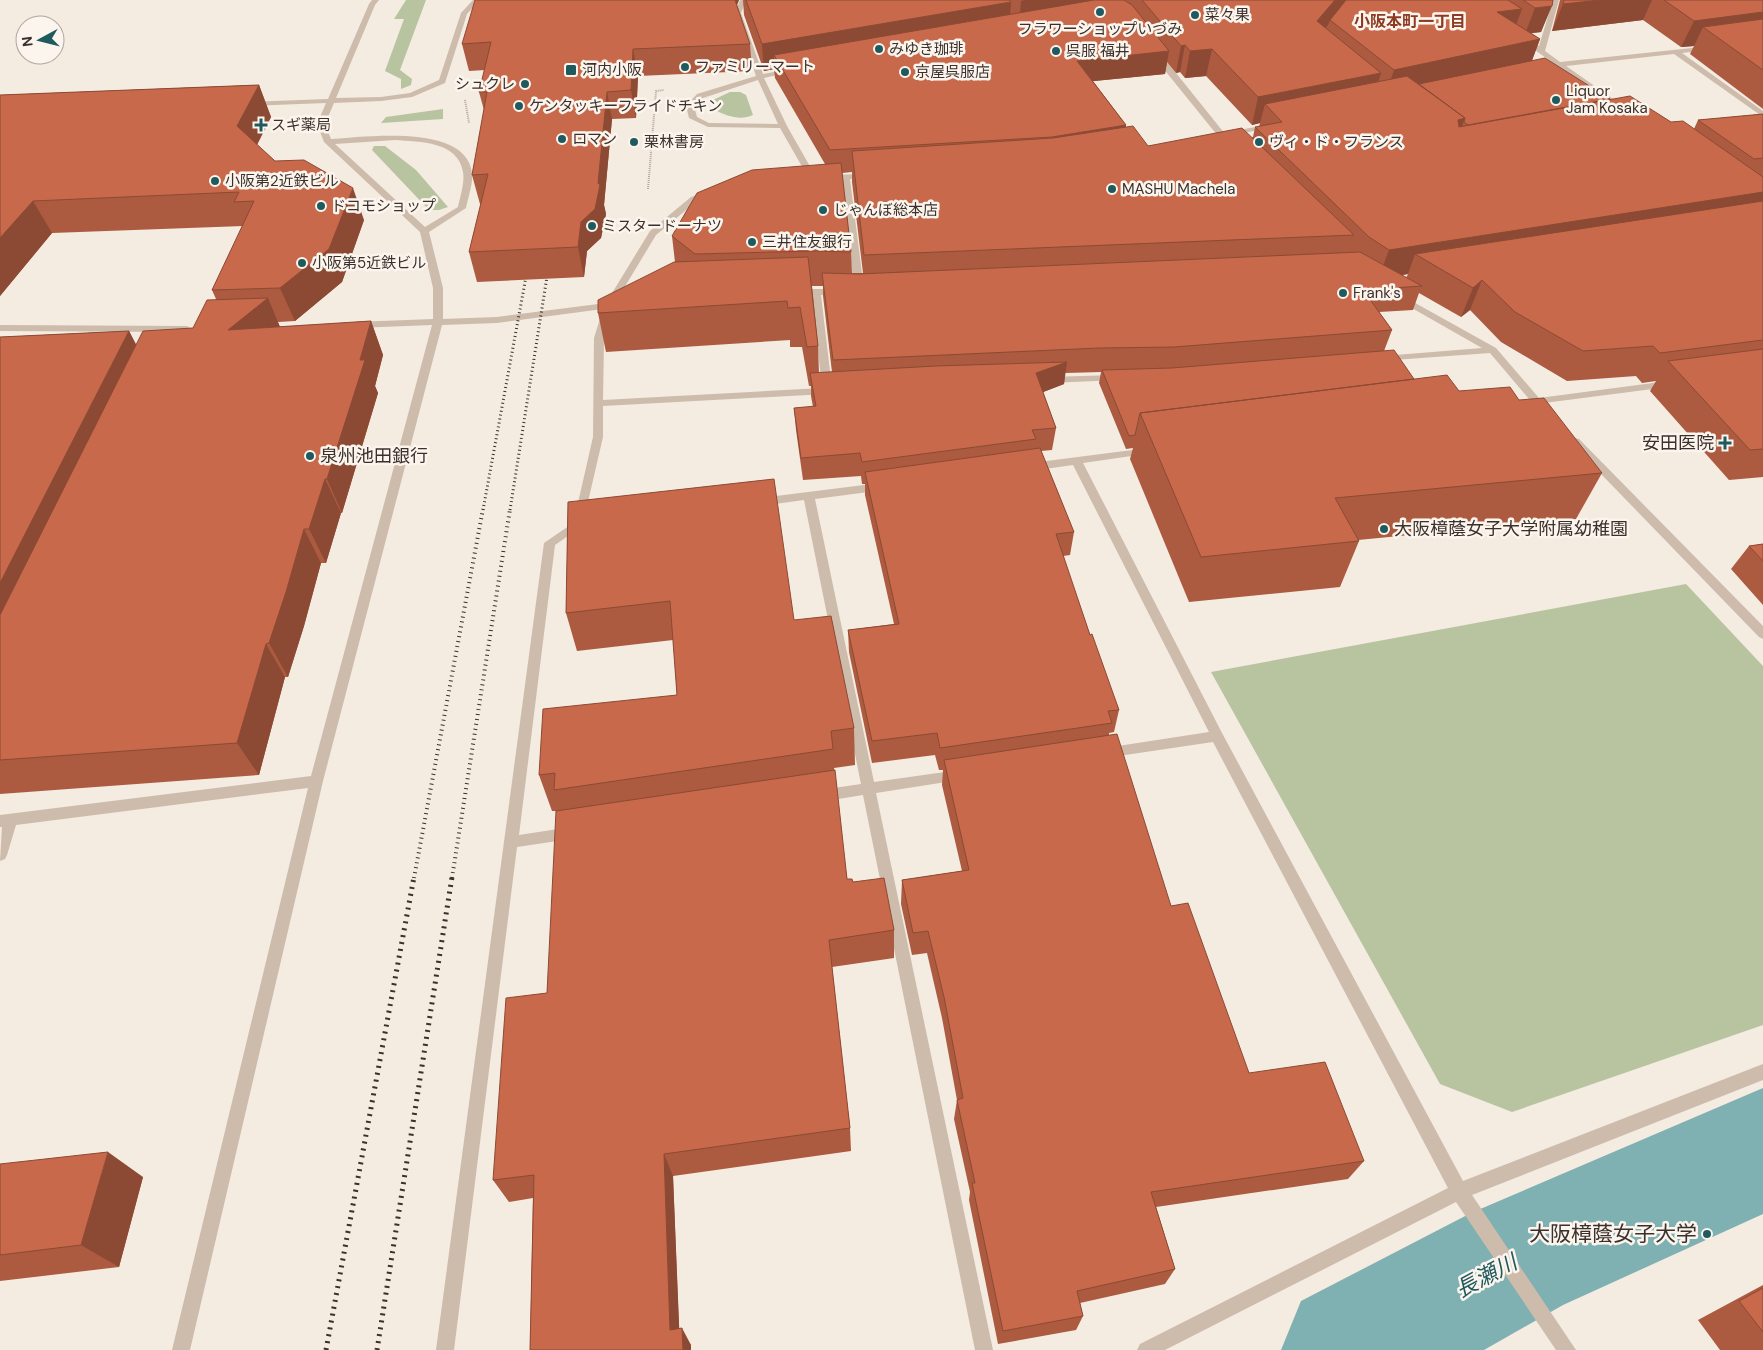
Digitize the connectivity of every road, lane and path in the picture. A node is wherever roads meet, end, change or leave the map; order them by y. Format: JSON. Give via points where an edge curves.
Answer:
{"nodes":[{"id":1,"x":376,"y":0,"type":"edge"},
{"id":2,"x":476,"y":0,"type":"edge"},
{"id":3,"x":743,"y":0,"type":"edge"},
{"id":4,"x":1556,"y":0,"type":"edge"},
{"id":5,"x":747,"y":12,"type":"edge"},
{"id":6,"x":738,"y":14,"type":"junction"},
{"id":7,"x":1517,"y":34,"type":"edge"},
{"id":8,"x":1150,"y":47,"type":"edge"},
{"id":9,"x":1715,"y":47,"type":"edge"},
{"id":10,"x":1541,"y":52,"type":"junction"},
{"id":11,"x":1676,"y":52,"type":"junction"},
{"id":12,"x":1560,"y":64,"type":"junction"},
{"id":13,"x":799,"y":70,"type":"edge"},
{"id":14,"x":1532,"y":70,"type":"edge"},
{"id":15,"x":760,"y":77,"type":"junction"},
{"id":16,"x":465,"y":97,"type":"dead end"},
{"id":17,"x":329,"y":102,"type":"junction"},
{"id":18,"x":239,"y":104,"type":"edge"},
{"id":19,"x":1623,"y":110,"type":"edge"},
{"id":20,"x":1763,"y":116,"type":"edge"},
{"id":21,"x":469,"y":124,"type":"dead end"},
{"id":22,"x":1279,"y":124,"type":"edge"},
{"id":23,"x":783,"y":126,"type":"junction"},
{"id":24,"x":1217,"y":137,"type":"junction"},
{"id":25,"x":328,"y":142,"type":"junction"},
{"id":26,"x":1235,"y":150,"type":"edge"},
{"id":27,"x":875,"y":176,"type":"edge"},
{"id":28,"x":803,"y":178,"type":"edge"},
{"id":29,"x":812,"y":178,"type":"junction"},
{"id":30,"x":846,"y":178,"type":"junction"},
{"id":31,"x":719,"y":191,"type":"edge"},
{"id":32,"x":424,"y":231,"type":"junction"},
{"id":33,"x":816,"y":291,"type":"junction"},
{"id":34,"x":788,"y":292,"type":"edge"},
{"id":35,"x":1392,"y":294,"type":"edge"},
{"id":36,"x":627,"y":303,"type":"edge"},
{"id":37,"x":608,"y":307,"type":"junction"},
{"id":38,"x":438,"y":321,"type":"junction"},
{"id":39,"x":343,"y":326,"type":"edge"},
{"id":40,"x":0,"y":328,"type":"edge"},
{"id":41,"x":200,"y":329,"type":"edge"},
{"id":42,"x":1493,"y":350,"type":"junction"},
{"id":43,"x":1375,"y":359,"type":"edge"},
{"id":44,"x":1130,"y":377,"type":"edge"},
{"id":45,"x":1042,"y":380,"type":"edge"},
{"id":46,"x":1674,"y":383,"type":"edge"},
{"id":47,"x":1536,"y":401,"type":"junction"},
{"id":48,"x":599,"y":403,"type":"junction"},
{"id":49,"x":1517,"y":403,"type":"edge"},
{"id":50,"x":1550,"y":415,"type":"edge"},
{"id":51,"x":1564,"y":429,"type":"edge"},
{"id":52,"x":1164,"y":449,"type":"edge"},
{"id":53,"x":1076,"y":460,"type":"junction"},
{"id":54,"x":1016,"y":468,"type":"edge"},
{"id":55,"x":888,"y":486,"type":"edge"},
{"id":56,"x":809,"y":497,"type":"junction"},
{"id":57,"x":752,"y":503,"type":"edge"},
{"id":58,"x":1763,"y":634,"type":"edge"},
{"id":59,"x":1217,"y":736,"type":"junction"},
{"id":60,"x":1091,"y":755,"type":"edge"},
{"id":61,"x":975,"y":773,"type":"edge"},
{"id":62,"x":316,"y":781,"type":"junction"},
{"id":63,"x":868,"y":789,"type":"junction"},
{"id":64,"x":810,"y":798,"type":"edge"},
{"id":65,"x":6,"y":820,"type":"edge"},
{"id":66,"x":588,"y":831,"type":"edge"},
{"id":67,"x":511,"y":842,"type":"junction"},
{"id":68,"x":0,"y":855,"type":"edge"},
{"id":69,"x":1763,"y":1072,"type":"edge"},
{"id":70,"x":1459,"y":1191,"type":"junction"},
{"id":71,"x":181,"y":1350,"type":"edge"},
{"id":72,"x":445,"y":1350,"type":"edge"},
{"id":73,"x":984,"y":1350,"type":"edge"},
{"id":74,"x":1146,"y":1350,"type":"edge"},
{"id":75,"x":1567,"y":1350,"type":"edge"}],
"edges":[{"from":1,"to":17,"type":"street"},
{"from":2,"to":17,"type":"street","via":[[464,13],[442,81],[412,94]]},
{"from":3,"to":6,"type":"street"},
{"from":4,"to":10,"type":"street"},
{"from":5,"to":6,"type":"street"},
{"from":6,"to":15,"type":"street"},
{"from":7,"to":10,"type":"street"},
{"from":8,"to":24,"type":"street"},
{"from":9,"to":11,"type":"street"},
{"from":10,"to":12,"type":"street"},
{"from":11,"to":12,"type":"street"},
{"from":11,"to":20,"type":"street"},
{"from":12,"to":14,"type":"street"},
{"from":12,"to":19,"type":"street"},
{"from":13,"to":15,"type":"street"},
{"from":15,"to":23,"type":"street"},
{"from":15,"to":23,"type":"street","via":[[700,96],[690,106],[693,118],[708,125]]},
{"from":16,"to":21,"type":"path"},
{"from":17,"to":18,"type":"street"},
{"from":17,"to":25,"type":"street","via":[[321,124]]},
{"from":22,"to":24,"type":"street"},
{"from":23,"to":29,"type":"street"},
{"from":24,"to":26,"type":"street"},
{"from":25,"to":32,"type":"street"},
{"from":25,"to":32,"type":"street","via":[[395,138],[435,141],[460,154],[468,173],[462,208]]},
{"from":27,"to":30,"type":"street"},
{"from":28,"to":29,"type":"street"},
{"from":29,"to":30,"type":"street"},
{"from":30,"to":33,"type":"street","via":[[864,292]]},
{"from":31,"to":37,"type":"street","via":[[694,200],[653,234]]},
{"from":32,"to":38,"type":"street","via":[[438,288]]},
{"from":33,"to":34,"type":"street"},
{"from":33,"to":48,"type":"street","via":[[833,390]]},
{"from":35,"to":42,"type":"street"},
{"from":36,"to":37,"type":"street"},
{"from":37,"to":38,"type":"street","via":[[497,320]]},
{"from":37,"to":48,"type":"street","via":[[599,338]]},
{"from":38,"to":39,"type":"street"},
{"from":38,"to":62,"type":"street"},
{"from":40,"to":41,"type":"street","via":[[169,333]]},
{"from":42,"to":43,"type":"street"},
{"from":42,"to":47,"type":"street"},
{"from":44,"to":45,"type":"street"},
{"from":46,"to":47,"type":"street"},
{"from":47,"to":49,"type":"street"},
{"from":47,"to":50,"type":"street"},
{"from":48,"to":67,"type":"street","via":[[598,437],[585,522],[550,543]]},
{"from":51,"to":58,"type":"street"},
{"from":52,"to":53,"type":"street"},
{"from":53,"to":54,"type":"street"},
{"from":53,"to":59,"type":"street"},
{"from":55,"to":56,"type":"street"},
{"from":56,"to":57,"type":"street"},
{"from":56,"to":63,"type":"street"},
{"from":59,"to":60,"type":"street"},
{"from":59,"to":70,"type":"street"},
{"from":61,"to":63,"type":"street"},
{"from":62,"to":65,"type":"street"},
{"from":62,"to":71,"type":"street"},
{"from":63,"to":64,"type":"street"},
{"from":63,"to":73,"type":"street"},
{"from":65,"to":68,"type":"street"},
{"from":66,"to":67,"type":"street"},
{"from":67,"to":72,"type":"street"},
{"from":69,"to":70,"type":"street"},
{"from":70,"to":74,"type":"street"},
{"from":70,"to":75,"type":"street"}]}
